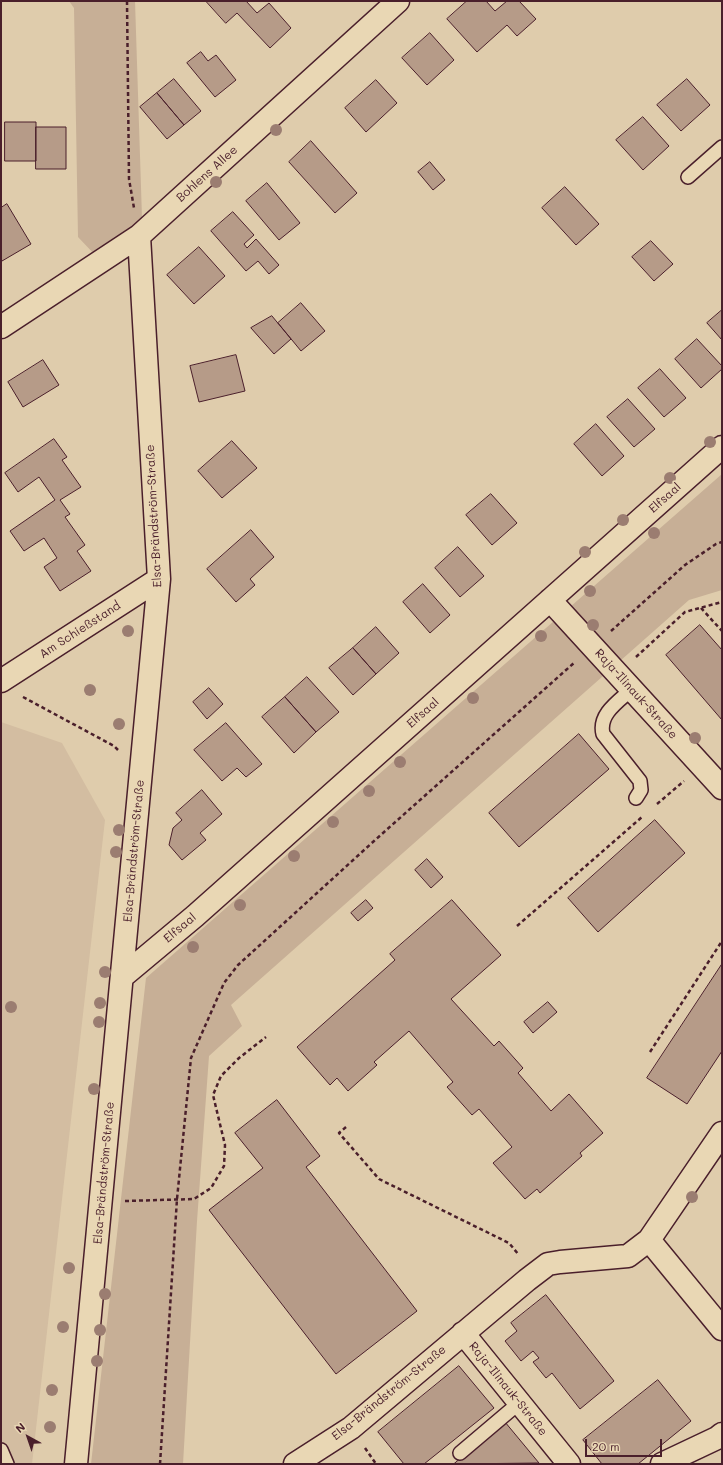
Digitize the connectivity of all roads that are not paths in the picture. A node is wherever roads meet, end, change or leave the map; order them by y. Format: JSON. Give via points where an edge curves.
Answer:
{"nodes":[{"id":1,"x":398,"y":1,"type":"edge"},
{"id":2,"x":722,"y":147,"type":"edge"},
{"id":3,"x":688,"y":177,"type":"dead end"},
{"id":4,"x":139,"y":236,"type":"junction"},
{"id":5,"x":1,"y":327,"type":"edge"},
{"id":6,"x":722,"y":447,"type":"edge"},
{"id":7,"x":159,"y":579,"type":"junction"},
{"id":8,"x":550,"y":600,"type":"junction"},
{"id":9,"x":1,"y":681,"type":"edge"},
{"id":10,"x":632,"y":689,"type":"junction"},
{"id":11,"x":722,"y":788,"type":"edge"},
{"id":12,"x":636,"y":798,"type":"dead end"},
{"id":13,"x":122,"y":977,"type":"junction"},
{"id":14,"x":722,"y":1133,"type":"edge"},
{"id":15,"x":649,"y":1240,"type":"junction"},
{"id":16,"x":722,"y":1329,"type":"edge"},
{"id":17,"x":463,"y":1334,"type":"junction"},
{"id":18,"x":519,"y":1403,"type":"junction"},
{"id":19,"x":722,"y":1434,"type":"edge"},
{"id":20,"x":1,"y":1450,"type":"edge"},
{"id":21,"x":460,"y":1453,"type":"dead end"},
{"id":22,"x":565,"y":1463,"type":"edge"},
{"id":23,"x":7,"y":1464,"type":"edge"},
{"id":24,"x":76,"y":1464,"type":"edge"},
{"id":25,"x":295,"y":1464,"type":"edge"},
{"id":26,"x":662,"y":1464,"type":"edge"}],
"edges":[{"from":1,"to":4,"type":"street","name":"Bohlens Allee"},
{"from":2,"to":3,"type":"lane"},
{"from":4,"to":5,"type":"street","name":"Bohlens Allee"},
{"from":4,"to":7,"type":"street","name":"Elsa-Brändström-Straße"},
{"from":6,"to":8,"type":"street","name":"Elfsaal"},
{"from":7,"to":9,"type":"street","name":"Am Schießstand"},
{"from":7,"to":13,"type":"street","name":"Elsa-Brändström-Straße"},
{"from":8,"to":10,"type":"street","name":"Raja-Ilinauk-Straße"},
{"from":8,"to":13,"type":"street","name":"Elfsaal"},
{"from":10,"to":11,"type":"street","name":"Raja-Ilinauk-Straße"},
{"from":10,"to":12,"type":"lane","via":[[606,715],[602,728],[603,734],[640,781],[641,790]]},
{"from":13,"to":24,"type":"street","name":"Elsa-Brändström-Straße"},
{"from":14,"to":15,"type":"street","name":"Raja-Ilinauk-Straße"},
{"from":15,"to":16,"type":"street"},
{"from":15,"to":17,"type":"street","name":"Raja-Ilinauk-Straße","via":[[628,1256],[548,1264]]},
{"from":17,"to":18,"type":"street","name":"Raja-Ilinauk-Straße"},
{"from":17,"to":25,"type":"street","name":"Elsa-Brändström-Straße","via":[[351,1428]]},
{"from":18,"to":21,"type":"lane"},
{"from":18,"to":22,"type":"street","name":"Raja-Ilinauk-Straße"},
{"from":19,"to":26,"type":"street"},
{"from":20,"to":23,"type":"lane"}]}
